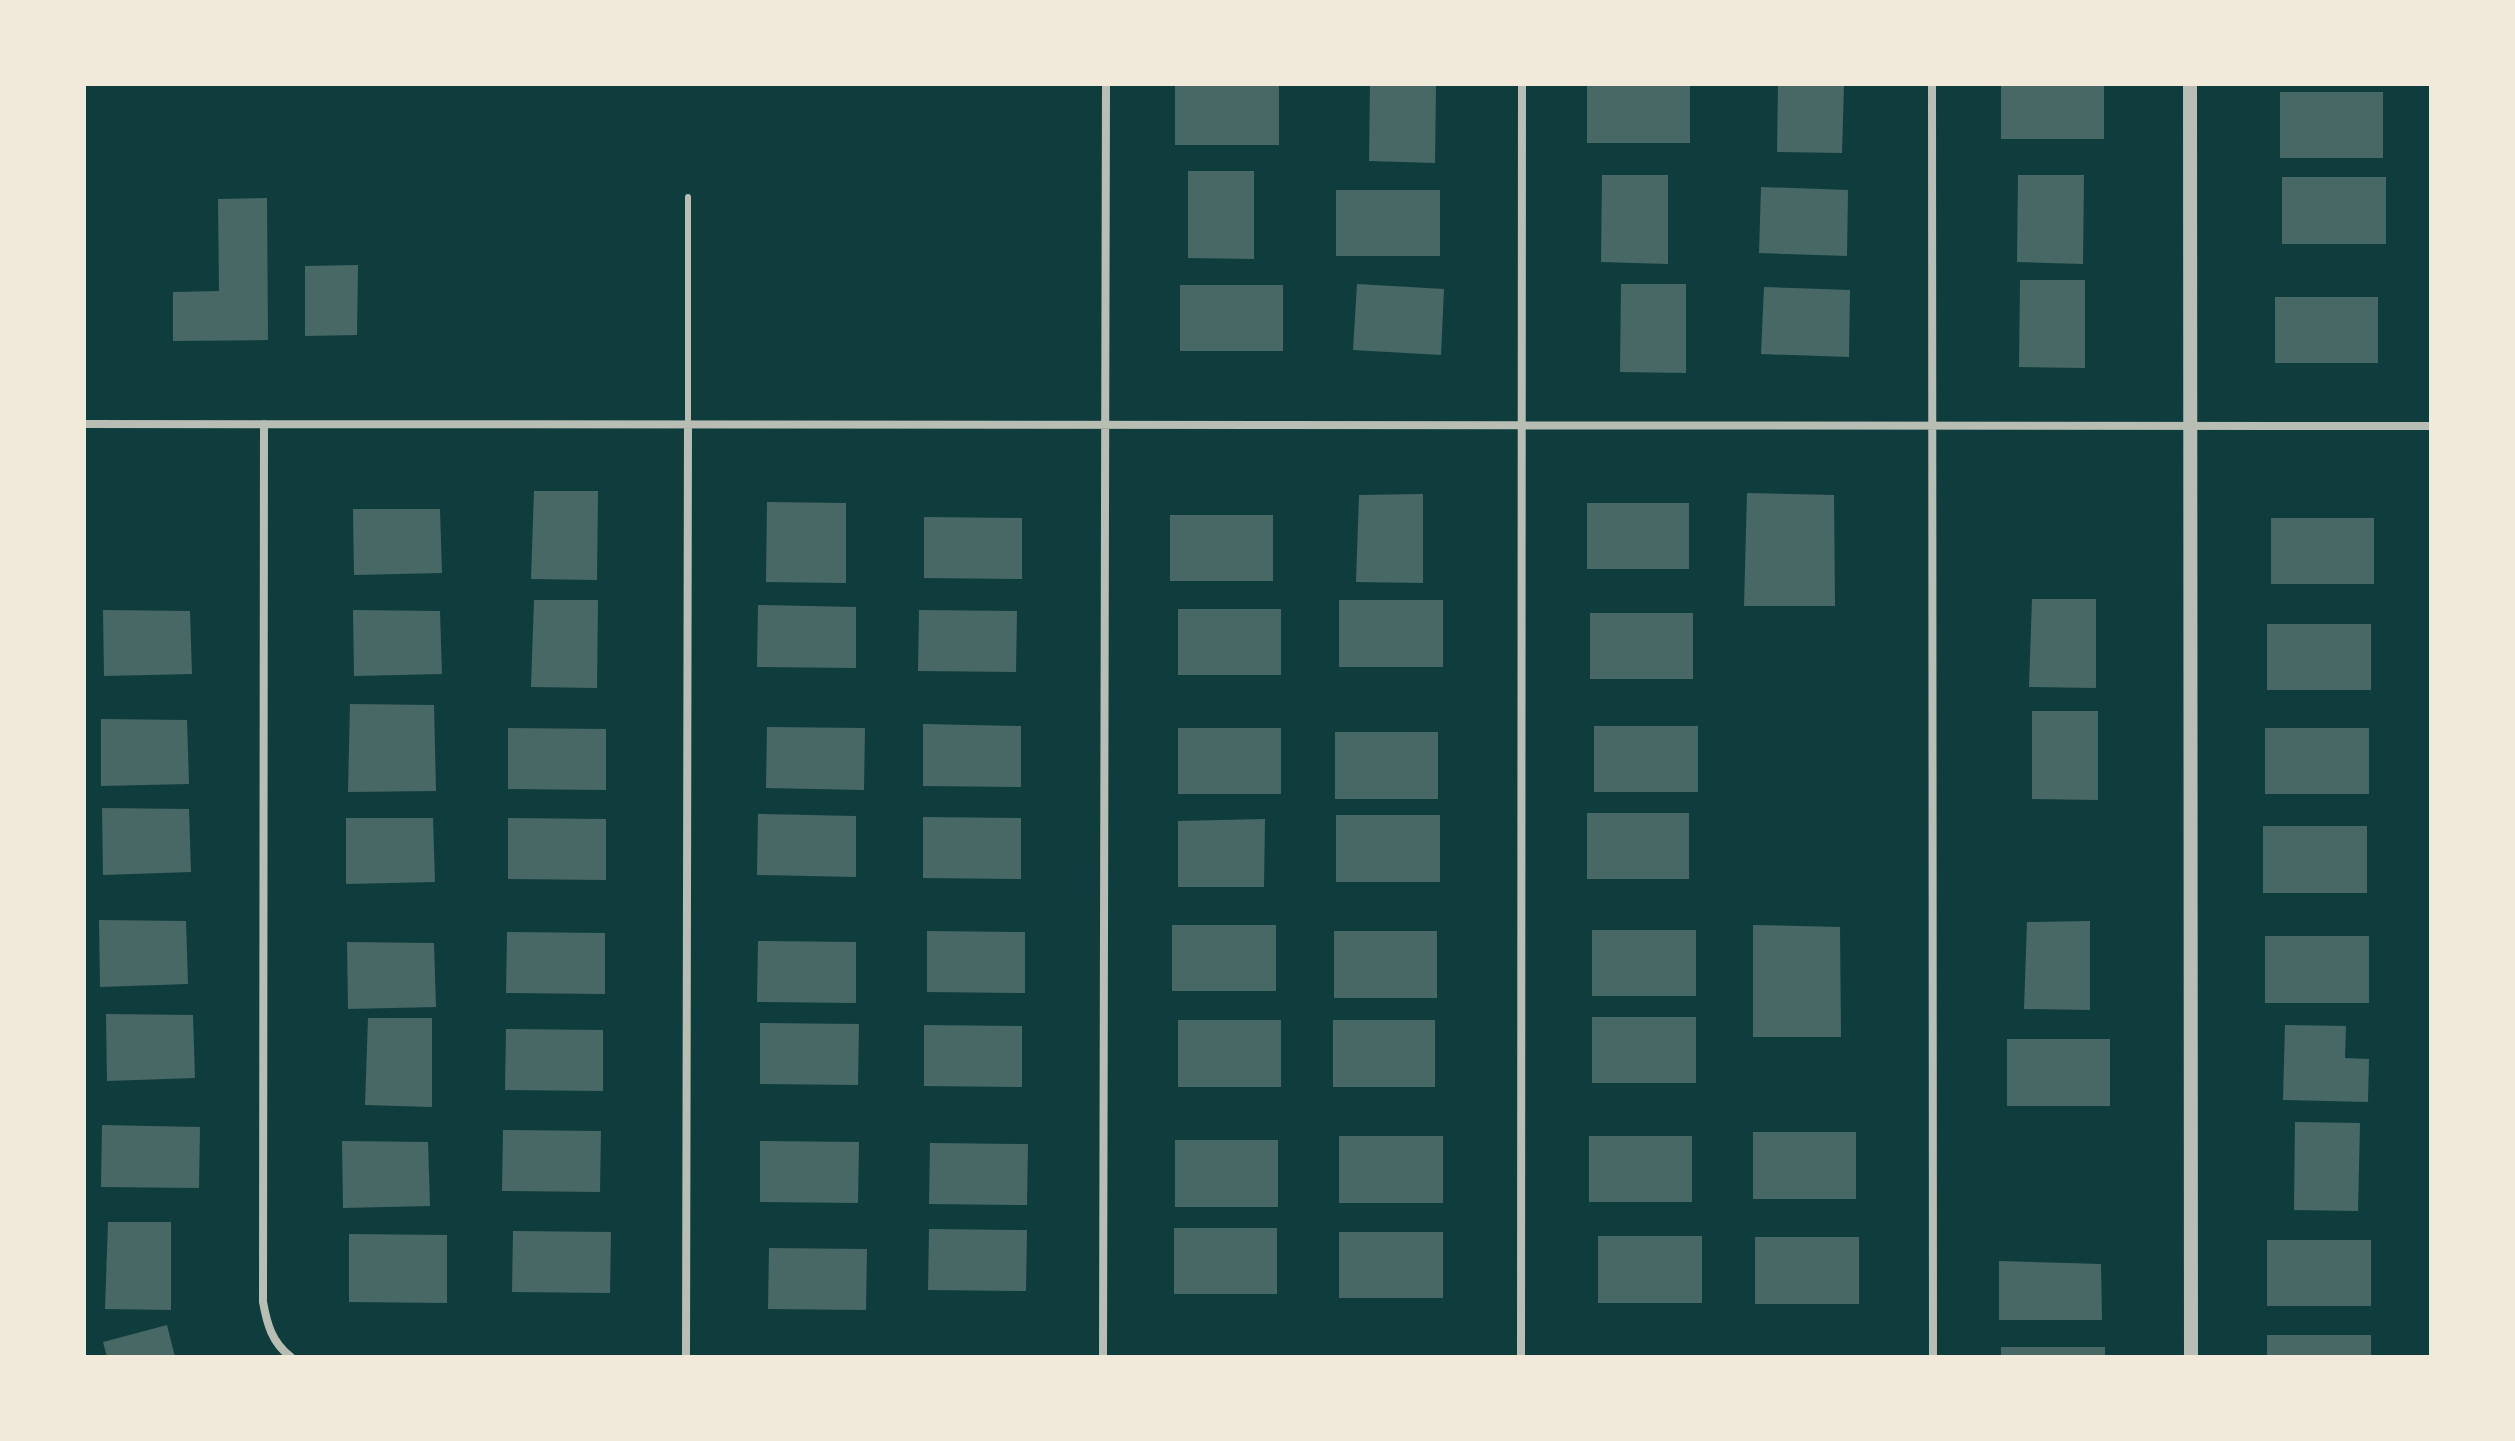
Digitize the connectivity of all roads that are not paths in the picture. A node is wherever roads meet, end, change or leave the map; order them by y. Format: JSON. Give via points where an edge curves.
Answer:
{"nodes":[{"id":1,"x":1106,"y":84,"type":"edge"},
{"id":2,"x":1522,"y":84,"type":"edge"},
{"id":3,"x":1932,"y":84,"type":"edge"},
{"id":4,"x":2190,"y":84,"type":"edge"},
{"id":5,"x":688,"y":197,"type":"dead end"},
{"id":6,"x":84,"y":424,"type":"edge"},
{"id":7,"x":264,"y":424,"type":"junction"},
{"id":8,"x":688,"y":425,"type":"junction"},
{"id":9,"x":1106,"y":425,"type":"junction"},
{"id":10,"x":1521,"y":425,"type":"junction"},
{"id":11,"x":1933,"y":426,"type":"junction"},
{"id":12,"x":2190,"y":426,"type":"junction"},
{"id":13,"x":2431,"y":426,"type":"edge"},
{"id":14,"x":291,"y":1357,"type":"edge"},
{"id":15,"x":686,"y":1357,"type":"edge"},
{"id":16,"x":1103,"y":1357,"type":"edge"},
{"id":17,"x":1521,"y":1357,"type":"edge"},
{"id":18,"x":1933,"y":1357,"type":"edge"},
{"id":19,"x":2191,"y":1357,"type":"edge"}],
"edges":[{"from":1,"to":9,"type":"street"},
{"from":2,"to":10,"type":"street"},
{"from":3,"to":11,"type":"street"},
{"from":4,"to":12,"type":"street"},
{"from":5,"to":8,"type":"lane"},
{"from":6,"to":7,"type":"street"},
{"from":7,"to":8,"type":"street"},
{"from":7,"to":14,"type":"street","via":[[263,1302],[268,1327]]},
{"from":8,"to":9,"type":"street"},
{"from":8,"to":15,"type":"street"},
{"from":9,"to":10,"type":"street"},
{"from":9,"to":16,"type":"street"},
{"from":10,"to":11,"type":"street"},
{"from":10,"to":17,"type":"street"},
{"from":11,"to":12,"type":"street"},
{"from":11,"to":18,"type":"street"},
{"from":12,"to":13,"type":"street"},
{"from":12,"to":19,"type":"street"}]}
